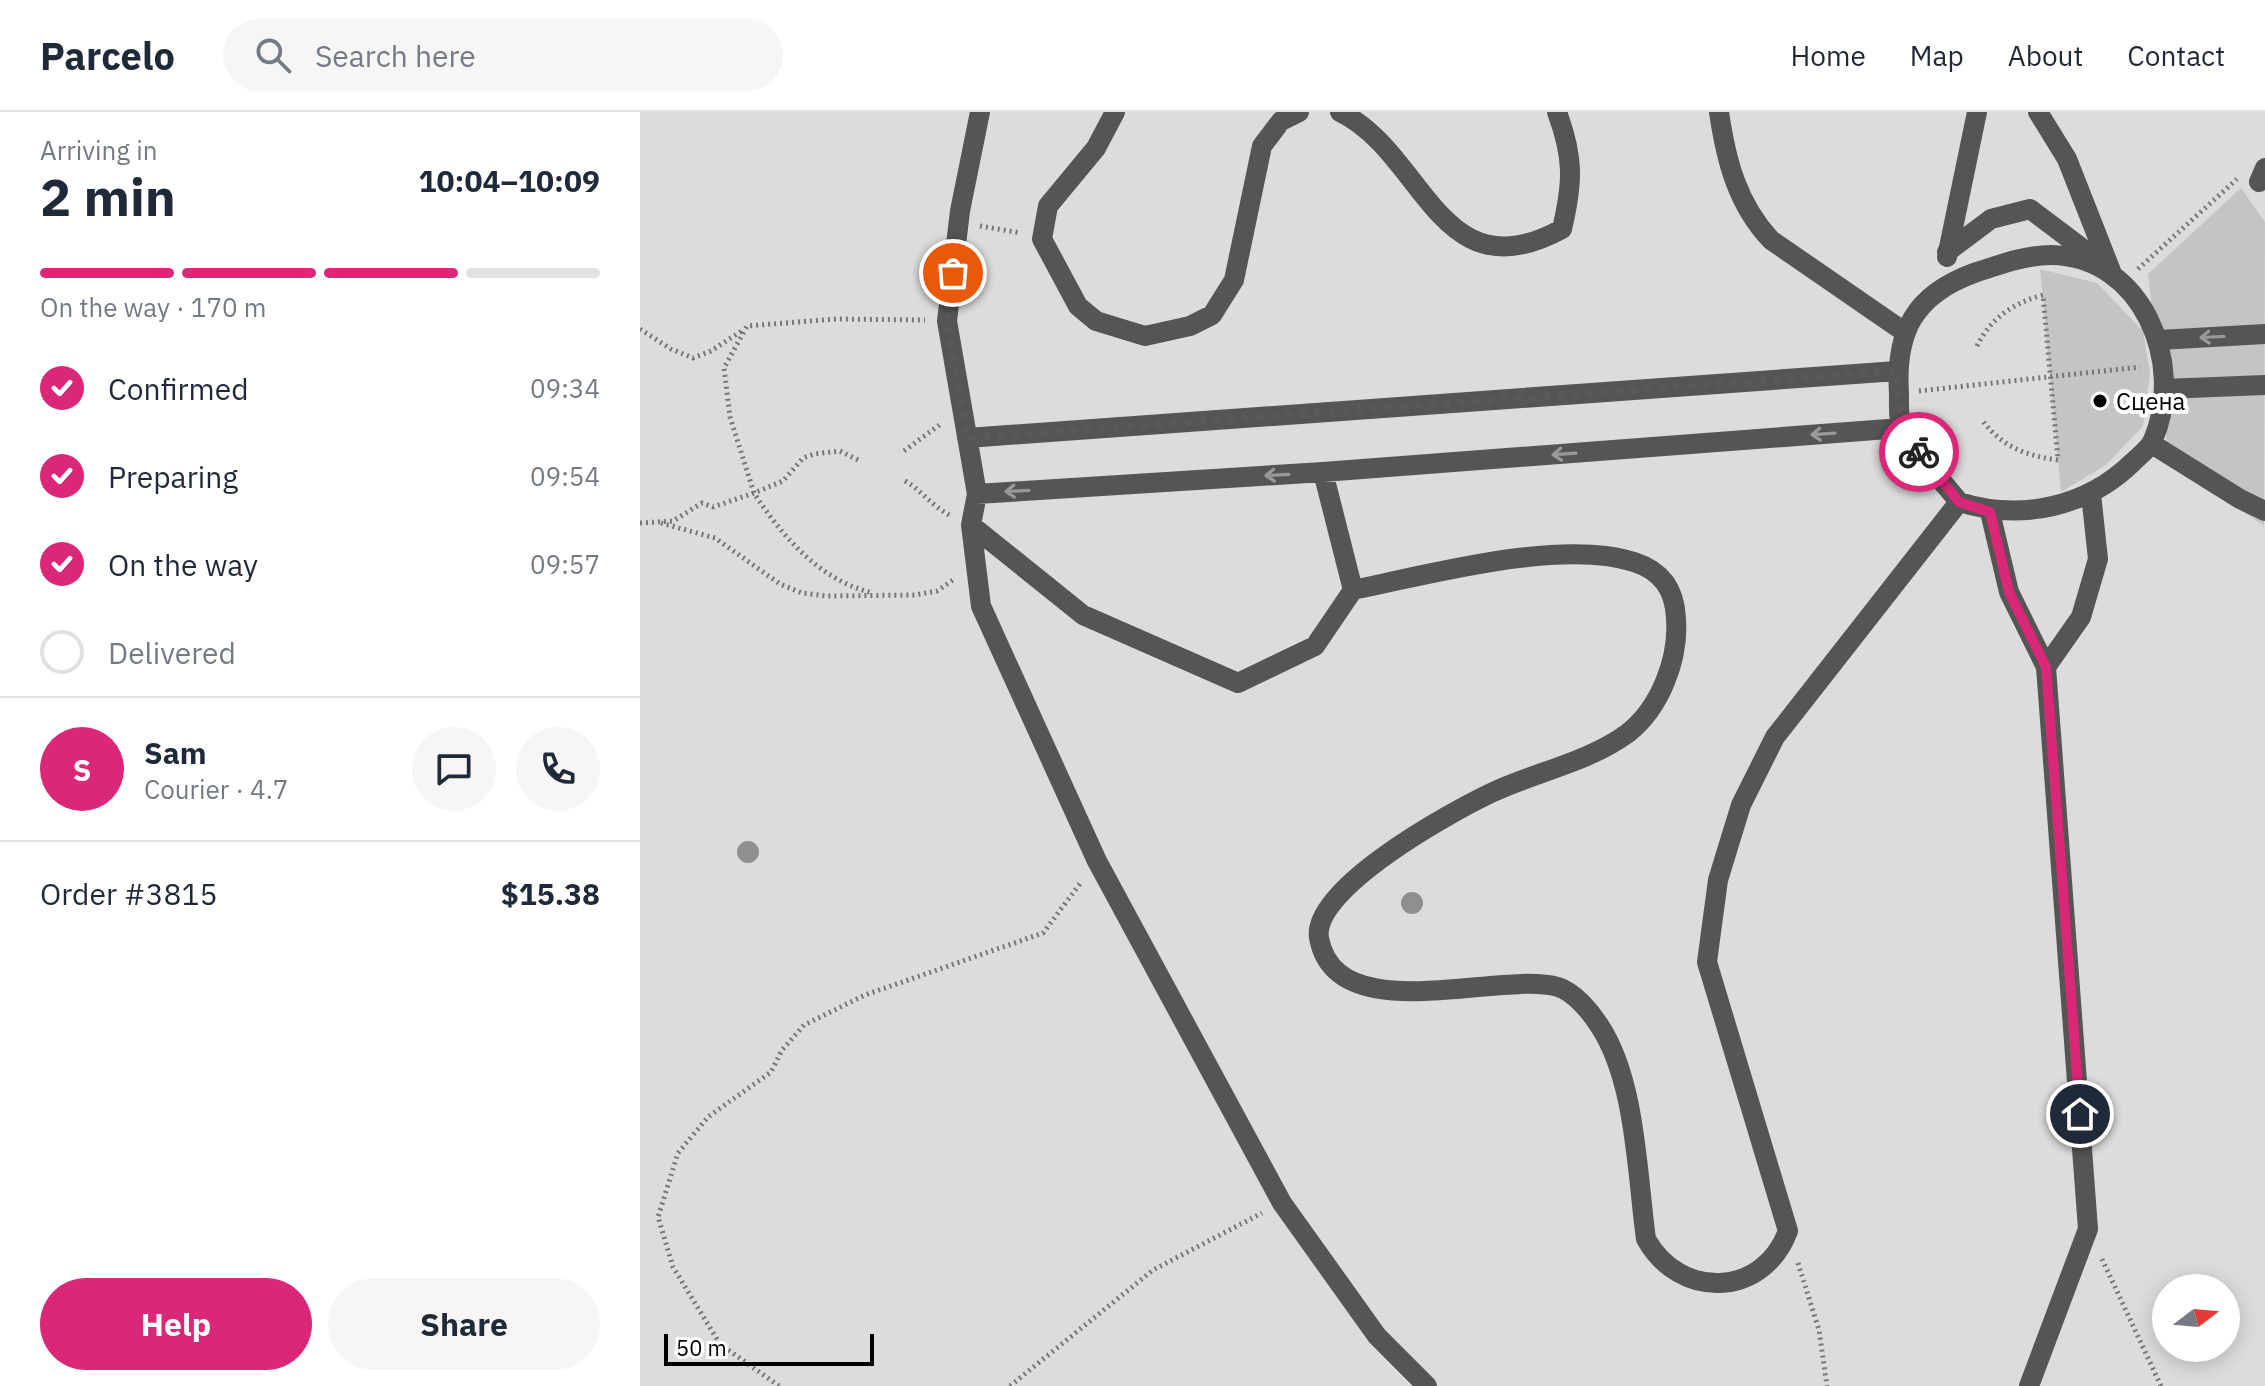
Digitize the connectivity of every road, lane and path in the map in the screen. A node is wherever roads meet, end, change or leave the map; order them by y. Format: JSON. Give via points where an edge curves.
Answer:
{"nodes":[{"id":1,"x":980,"y":112,"type":"edge"},
{"id":2,"x":1115,"y":112,"type":"edge"},
{"id":3,"x":1299,"y":112,"type":"edge"},
{"id":4,"x":1340,"y":112,"type":"edge"},
{"id":5,"x":1557,"y":112,"type":"edge"},
{"id":6,"x":1719,"y":112,"type":"edge"},
{"id":7,"x":1977,"y":112,"type":"edge"},
{"id":8,"x":2038,"y":112,"type":"edge"},
{"id":9,"x":2262,"y":175,"type":"edge"},
{"id":10,"x":959,"y":224,"type":"junction"},
{"id":11,"x":1042,"y":239,"type":"junction"},
{"id":12,"x":1947,"y":252,"type":"junction"},
{"id":13,"x":2117,"y":277,"type":"junction"},
{"id":14,"x":1950,"y":282,"type":"junction"},
{"id":15,"x":947,"y":321,"type":"junction"},
{"id":16,"x":747,"y":326,"type":"junction"},
{"id":17,"x":640,"y":329,"type":"edge"},
{"id":18,"x":1903,"y":331,"type":"junction"},
{"id":19,"x":2265,"y":334,"type":"edge"},
{"id":20,"x":2159,"y":340,"type":"junction"},
{"id":21,"x":1977,"y":346,"type":"dead end"},
{"id":22,"x":2162,"y":365,"type":"junction"},
{"id":23,"x":1897,"y":371,"type":"junction"},
{"id":24,"x":2052,"y":376,"type":"junction"},
{"id":25,"x":2265,"y":385,"type":"edge"},
{"id":26,"x":2164,"y":389,"type":"junction"},
{"id":27,"x":1898,"y":393,"type":"junction"},
{"id":28,"x":959,"y":412,"type":"junction"},
{"id":29,"x":1983,"y":421,"type":"dead end"},
{"id":30,"x":1901,"y":428,"type":"junction"},
{"id":31,"x":967,"y":438,"type":"junction"},
{"id":32,"x":2152,"y":444,"type":"junction"},
{"id":33,"x":904,"y":451,"type":"dead end"},
{"id":34,"x":858,"y":460,"type":"dead end"},
{"id":35,"x":1323,"y":472,"type":"junction"},
{"id":36,"x":905,"y":481,"type":"dead end"},
{"id":37,"x":754,"y":493,"type":"junction"},
{"id":38,"x":977,"y":494,"type":"junction"},
{"id":39,"x":2091,"y":494,"type":"junction"},
{"id":40,"x":1959,"y":502,"type":"junction"},
{"id":41,"x":2265,"y":511,"type":"edge"},
{"id":42,"x":1990,"y":512,"type":"junction"},
{"id":43,"x":640,"y":523,"type":"edge"},
{"id":44,"x":661,"y":523,"type":"junction"},
{"id":45,"x":971,"y":525,"type":"junction"},
{"id":46,"x":974,"y":551,"type":"junction"},
{"id":47,"x":1353,"y":590,"type":"junction"},
{"id":48,"x":883,"y":595,"type":"junction"},
{"id":49,"x":2046,"y":667,"type":"junction"},
{"id":50,"x":1097,"y":861,"type":"junction"},
{"id":51,"x":1282,"y":1203,"type":"junction"},
{"id":52,"x":2088,"y":1229,"type":"junction"},
{"id":53,"x":1788,"y":1231,"type":"junction"},
{"id":54,"x":779,"y":1386,"type":"edge"},
{"id":55,"x":1010,"y":1386,"type":"edge"},
{"id":56,"x":1427,"y":1386,"type":"edge"},
{"id":57,"x":1827,"y":1386,"type":"edge"},
{"id":58,"x":2029,"y":1386,"type":"edge"},
{"id":59,"x":2161,"y":1386,"type":"edge"}],
"edges":[{"from":1,"to":10,"type":"lane"},
{"from":2,"to":11,"type":"lane","via":[[1096,148],[1048,206]]},
{"from":3,"to":11,"type":"lane","via":[[1281,121],[1262,146],[1234,280],[1212,315],[1190,326],[1145,336],[1096,321],[1078,306]]},
{"from":4,"to":5,"type":"lane","via":[[1353,118],[1405,171],[1448,225],[1473,242],[1502,246],[1535,244],[1562,229],[1572,184],[1569,144]]},
{"from":6,"to":18,"type":"lane","via":[[1726,158],[1753,221],[1771,240]]},
{"from":7,"to":12,"type":"lane"},
{"from":8,"to":13,"type":"lane","via":[[2067,159]]},
{"from":9,"to":13,"type":"path","via":[[2236,179]]},
{"from":10,"to":11,"type":"path"},
{"from":10,"to":15,"type":"lane"},
{"from":12,"to":13,"type":"lane","via":[[1991,219],[2030,209]]},
{"from":12,"to":14,"type":"lane"},
{"from":13,"to":14,"type":"lane","via":[[2051,255]]},
{"from":13,"to":20,"type":"lane"},
{"from":14,"to":18,"type":"lane","via":[[1923,303]]},
{"from":15,"to":16,"type":"path","via":[[836,319]]},
{"from":15,"to":28,"type":"lane"},
{"from":16,"to":17,"type":"path","via":[[693,358]]},
{"from":16,"to":37,"type":"path","via":[[724,368],[730,417]]},
{"from":18,"to":23,"type":"lane"},
{"from":19,"to":20,"type":"lane","one_way":true},
{"from":20,"to":22,"type":"lane"},
{"from":21,"to":24,"type":"path","via":[[1997,317],[2021,301],[2043,295]]},
{"from":22,"to":24,"type":"path"},
{"from":22,"to":26,"type":"lane"},
{"from":23,"to":27,"type":"lane"},
{"from":23,"to":31,"type":"lane"},
{"from":24,"to":27,"type":"path"},
{"from":24,"to":29,"type":"path","via":[[2058,460],[2009,446]]},
{"from":25,"to":26,"type":"lane"},
{"from":26,"to":32,"type":"lane"},
{"from":27,"to":30,"type":"lane"},
{"from":28,"to":31,"type":"lane"},
{"from":28,"to":33,"type":"path"},
{"from":30,"to":35,"type":"lane","one_way":true},
{"from":30,"to":40,"type":"lane"},
{"from":31,"to":38,"type":"lane"},
{"from":32,"to":39,"type":"lane"},
{"from":32,"to":41,"type":"lane"},
{"from":34,"to":37,"type":"path","via":[[840,451],[814,454],[803,458],[783,481]]},
{"from":35,"to":38,"type":"lane","one_way":true},
{"from":35,"to":47,"type":"lane"},
{"from":36,"to":45,"type":"path","via":[[930,505]]},
{"from":37,"to":44,"type":"path","via":[[713,507],[702,503]]},
{"from":37,"to":48,"type":"path","via":[[789,542],[813,561],[851,588]]},
{"from":38,"to":45,"type":"lane"},
{"from":39,"to":42,"type":"lane","via":[[2058,506]]},
{"from":39,"to":49,"type":"lane","via":[[2098,559],[2081,617]]},
{"from":40,"to":42,"type":"lane"},
{"from":40,"to":53,"type":"lane","via":[[1775,737],[1741,805],[1718,880],[1707,962]]},
{"from":42,"to":49,"type":"lane","via":[[2009,592]]},
{"from":43,"to":44,"type":"path"},
{"from":44,"to":48,"type":"path","via":[[715,538],[780,584],[802,593]]},
{"from":45,"to":46,"type":"lane"},
{"from":45,"to":47,"type":"lane","via":[[1083,615],[1238,683],[1315,646]]},
{"from":46,"to":48,"type":"path","via":[[953,581],[937,591]]},
{"from":46,"to":50,"type":"lane","via":[[981,606]]},
{"from":47,"to":53,"type":"lane","via":[[1549,556],[1628,560],[1649,567],[1667,583],[1675,601],[1674,650],[1660,694],[1630,732],[1490,793],[1369,867],[1320,918],[1319,936],[1324,955],[1339,973],[1363,986],[1419,991],[1534,985],[1570,993],[1599,1025],[1614,1053],[1626,1099],[1646,1239],[1670,1268],[1707,1282],[1750,1278],[1780,1252]]},
{"from":49,"to":52,"type":"lane"},
{"from":50,"to":51,"type":"lane"},
{"from":50,"to":54,"type":"path","via":[[1043,933],[865,995],[804,1025],[771,1072],[708,1117],[678,1153],[658,1217],[673,1267],[720,1344]]},
{"from":51,"to":55,"type":"path","via":[[1153,1270]]},
{"from":51,"to":56,"type":"lane","via":[[1377,1336]]},
{"from":52,"to":58,"type":"lane"},
{"from":52,"to":59,"type":"path"},
{"from":53,"to":57,"type":"path","via":[[1819,1330]]}]}
